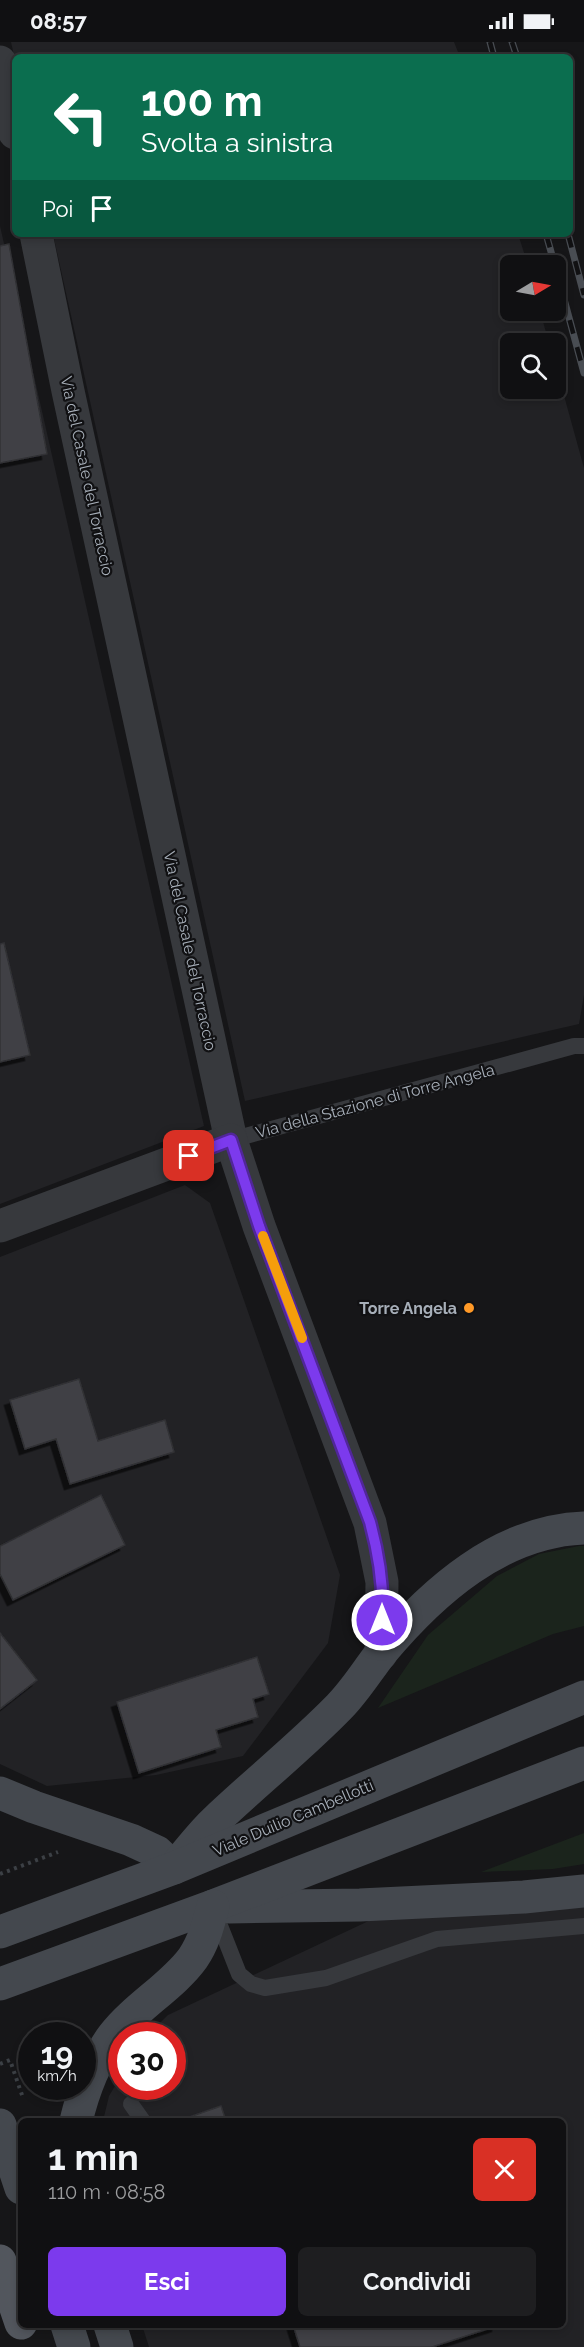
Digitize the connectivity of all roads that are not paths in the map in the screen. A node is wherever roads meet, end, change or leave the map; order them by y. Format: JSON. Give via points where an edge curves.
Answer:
{"nodes":[{"id":1,"x":0,"y":62,"type":"edge"},
{"id":2,"x":12,"y":119,"type":"edge"},
{"id":3,"x":37,"y":237,"type":"edge"},
{"id":4,"x":584,"y":1046,"type":"edge"},
{"id":5,"x":231,"y":1140,"type":"junction"},
{"id":6,"x":0,"y":1226,"type":"edge"},
{"id":7,"x":584,"y":1528,"type":"edge"},
{"id":8,"x":381,"y":1654,"type":"junction"},
{"id":9,"x":584,"y":1697,"type":"edge"},
{"id":10,"x":584,"y":1763,"type":"edge"},
{"id":11,"x":0,"y":1793,"type":"edge"},
{"id":12,"x":174,"y":1868,"type":"junction"},
{"id":13,"x":584,"y":1891,"type":"edge"},
{"id":14,"x":213,"y":1906,"type":"junction"},
{"id":15,"x":584,"y":1926,"type":"edge"},
{"id":16,"x":0,"y":1932,"type":"edge"},
{"id":17,"x":0,"y":1984,"type":"edge"},
{"id":18,"x":131,"y":2104,"type":"dead end"},
{"id":19,"x":77,"y":2118,"type":"edge"},
{"id":20,"x":141,"y":2118,"type":"edge"},
{"id":21,"x":0,"y":2125,"type":"edge"},
{"id":22,"x":18,"y":2179,"type":"edge"},
{"id":23,"x":0,"y":2261,"type":"edge"},
{"id":24,"x":18,"y":2315,"type":"edge"},
{"id":25,"x":22,"y":2328,"type":"edge"},
{"id":26,"x":68,"y":2328,"type":"edge"},
{"id":27,"x":111,"y":2328,"type":"edge"},
{"id":28,"x":29,"y":2347,"type":"edge"},
{"id":29,"x":74,"y":2347,"type":"edge"},
{"id":30,"x":117,"y":2347,"type":"edge"}],
"edges":[{"from":1,"to":2,"type":"street"},
{"from":3,"to":5,"type":"street","name":"Via del Casale del Torraccio"},
{"from":4,"to":5,"type":"lane","name":"Via della Stazione di Torre Angela"},
{"from":5,"to":6,"type":"street","name":"Via della Stazione di Torre Angela"},
{"from":5,"to":8,"type":"street","name":"Via del Casale del Torraccio","via":[[259,1226],[370,1522],[382,1589]]},
{"from":7,"to":8,"type":"main road","via":[[537,1535],[473,1568],[423,1608]]},
{"from":8,"to":12,"type":"main road","via":[[341,1706],[213,1823]]},
{"from":9,"to":12,"type":"main road","name":"Viale Duilio Cambellotti"},
{"from":10,"to":14,"type":"main road"},
{"from":11,"to":12,"type":"main road","via":[[131,1840],[157,1852]]},
{"from":12,"to":16,"type":"main road","name":"Viale Duilio Cambellotti"},
{"from":13,"to":14,"type":"main road","via":[[310,1907]]},
{"from":14,"to":15,"type":"lane","via":[[239,1974],[251,1984],[265,1988],[327,1978],[437,1940]]},
{"from":14,"to":17,"type":"main road"},
{"from":14,"to":19,"type":"main road","via":[[207,1932],[192,1959],[124,2024],[105,2048]]},
{"from":18,"to":20,"type":"lane"},
{"from":21,"to":22,"type":"main road"},
{"from":23,"to":24,"type":"main road"},
{"from":25,"to":28,"type":"main road"},
{"from":26,"to":29,"type":"main road"},
{"from":27,"to":30,"type":"main road"}]}
